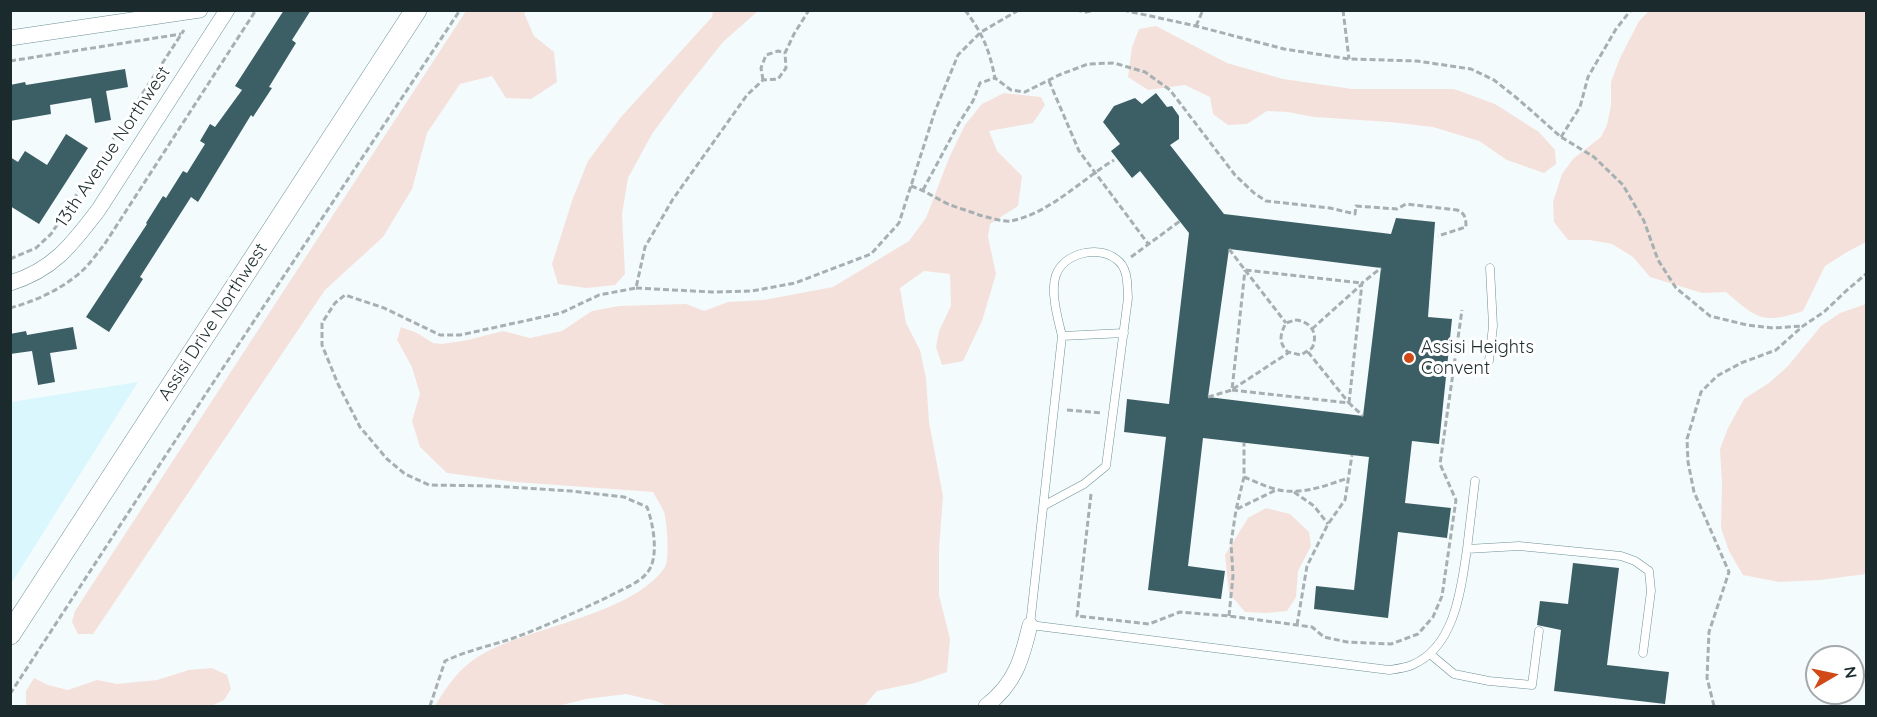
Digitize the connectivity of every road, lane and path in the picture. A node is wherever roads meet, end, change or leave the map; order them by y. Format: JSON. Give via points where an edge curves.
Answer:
{"nodes":[{"id":1,"x":16,"y":10,"type":"edge"},
{"id":2,"x":200,"y":10,"type":"edge"},
{"id":3,"x":227,"y":10,"type":"edge"},
{"id":4,"x":256,"y":10,"type":"edge"},
{"id":5,"x":416,"y":10,"type":"edge"},
{"id":6,"x":460,"y":10,"type":"edge"},
{"id":7,"x":809,"y":10,"type":"edge"},
{"id":8,"x":965,"y":10,"type":"edge"},
{"id":9,"x":1019,"y":10,"type":"edge"},
{"id":10,"x":1076,"y":10,"type":"edge"},
{"id":11,"x":1095,"y":10,"type":"edge"},
{"id":12,"x":1123,"y":10,"type":"edge"},
{"id":13,"x":1203,"y":10,"type":"edge"},
{"id":14,"x":1343,"y":10,"type":"edge"},
{"id":15,"x":1631,"y":10,"type":"edge"},
{"id":16,"x":10,"y":11,"type":"edge"},
{"id":17,"x":1196,"y":26,"type":"junction"},
{"id":18,"x":981,"y":32,"type":"junction"},
{"id":19,"x":10,"y":38,"type":"edge"},
{"id":20,"x":785,"y":53,"type":"junction"},
{"id":21,"x":1349,"y":59,"type":"junction"},
{"id":22,"x":10,"y":61,"type":"edge"},
{"id":23,"x":995,"y":78,"type":"junction"},
{"id":24,"x":763,"y":80,"type":"junction"},
{"id":25,"x":1048,"y":81,"type":"junction"},
{"id":26,"x":1561,"y":137,"type":"junction"},
{"id":27,"x":1114,"y":160,"type":"dead end"},
{"id":28,"x":1093,"y":172,"type":"junction"},
{"id":29,"x":911,"y":186,"type":"junction"},
{"id":30,"x":923,"y":190,"type":"junction"},
{"id":31,"x":1180,"y":221,"type":"dead end"},
{"id":32,"x":1438,"y":236,"type":"dead end"},
{"id":33,"x":1149,"y":245,"type":"junction"},
{"id":34,"x":1229,"y":249,"type":"dead end"},
{"id":35,"x":1131,"y":257,"type":"dead end"},
{"id":36,"x":10,"y":259,"type":"edge"},
{"id":37,"x":1381,"y":268,"type":"dead end"},
{"id":38,"x":1490,"y":268,"type":"dead end"},
{"id":39,"x":1245,"y":270,"type":"junction"},
{"id":40,"x":1866,"y":274,"type":"edge"},
{"id":41,"x":10,"y":283,"type":"edge"},
{"id":42,"x":1362,"y":283,"type":"junction"},
{"id":43,"x":636,"y":288,"type":"junction"},
{"id":44,"x":10,"y":308,"type":"edge"},
{"id":45,"x":1462,"y":310,"type":"dead end"},
{"id":46,"x":1286,"y":323,"type":"junction"},
{"id":47,"x":1803,"y":326,"type":"junction"},
{"id":48,"x":1312,"y":328,"type":"junction"},
{"id":49,"x":1124,"y":333,"type":"junction"},
{"id":50,"x":1062,"y":336,"type":"junction"},
{"id":51,"x":1288,"y":352,"type":"junction"},
{"id":52,"x":1308,"y":352,"type":"junction"},
{"id":53,"x":1489,"y":361,"type":"dead end"},
{"id":54,"x":1232,"y":390,"type":"junction"},
{"id":55,"x":1208,"y":397,"type":"dead end"},
{"id":56,"x":1349,"y":403,"type":"junction"},
{"id":57,"x":1055,"y":409,"type":"junction"},
{"id":58,"x":1113,"y":414,"type":"junction"},
{"id":59,"x":1363,"y":416,"type":"dead end"},
{"id":60,"x":1244,"y":443,"type":"dead end"},
{"id":61,"x":1352,"y":455,"type":"dead end"},
{"id":62,"x":1244,"y":477,"type":"junction"},
{"id":63,"x":1348,"y":478,"type":"junction"},
{"id":64,"x":1475,"y":481,"type":"dead end"},
{"id":65,"x":1095,"y":488,"type":"dead end"},
{"id":66,"x":1276,"y":490,"type":"junction"},
{"id":67,"x":1294,"y":492,"type":"junction"},
{"id":68,"x":1045,"y":505,"type":"junction"},
{"id":69,"x":1236,"y":510,"type":"junction"},
{"id":70,"x":1328,"y":524,"type":"junction"},
{"id":71,"x":1467,"y":549,"type":"junction"},
{"id":72,"x":1229,"y":616,"type":"junction"},
{"id":73,"x":1030,"y":625,"type":"junction"},
{"id":74,"x":1297,"y":625,"type":"junction"},
{"id":75,"x":1539,"y":631,"type":"dead end"},
{"id":76,"x":10,"y":634,"type":"edge"},
{"id":77,"x":1643,"y":653,"type":"dead end"},
{"id":78,"x":1430,"y":654,"type":"junction"},
{"id":79,"x":10,"y":694,"type":"edge"},
{"id":80,"x":429,"y":706,"type":"edge"},
{"id":81,"x":986,"y":706,"type":"edge"},
{"id":82,"x":1714,"y":706,"type":"edge"}],
"edges":[{"from":1,"to":16,"type":"path"},
{"from":2,"to":19,"type":"street"},
{"from":3,"to":41,"type":"street","name":"13th Avenue Northwest","via":[[81,232],[42,270]]},
{"from":4,"to":44,"type":"path","via":[[104,245],[83,271],[48,294]]},
{"from":5,"to":76,"type":"main road","name":"Assisi Drive Northwest"},
{"from":6,"to":79,"type":"path"},
{"from":7,"to":20,"type":"path"},
{"from":8,"to":18,"type":"path"},
{"from":9,"to":18,"type":"path"},
{"from":10,"to":11,"type":"path"},
{"from":12,"to":17,"type":"path"},
{"from":13,"to":17,"type":"path"},
{"from":14,"to":21,"type":"path"},
{"from":15,"to":26,"type":"path","via":[[1588,77],[1580,107]]},
{"from":17,"to":21,"type":"path","via":[[1284,49]]},
{"from":18,"to":23,"type":"path"},
{"from":18,"to":29,"type":"path","via":[[958,55]]},
{"from":20,"to":24,"type":"path","via":[[786,68],[778,79]]},
{"from":20,"to":24,"type":"path","via":[[766,55],[761,68]]},
{"from":21,"to":26,"type":"path","via":[[1417,61],[1471,69],[1502,87]]},
{"from":22,"to":36,"type":"path","via":[[181,34],[51,234],[36,248]]},
{"from":23,"to":25,"type":"path","via":[[1011,90],[1025,92]]},
{"from":23,"to":30,"type":"path","via":[[980,84]]},
{"from":24,"to":43,"type":"path","via":[[747,95],[673,199],[645,247]]},
{"from":25,"to":28,"type":"path","via":[[1079,151]]},
{"from":25,"to":32,"type":"path","via":[[1088,64],[1114,63],[1145,72],[1170,90],[1235,175],[1266,201],[1355,214],[1356,206],[1397,209],[1406,204],[1463,212],[1466,227]]},
{"from":26,"to":47,"type":"path","via":[[1594,157],[1623,185],[1644,221],[1658,260],[1676,288],[1710,316],[1773,328]]},
{"from":27,"to":28,"type":"path"},
{"from":28,"to":30,"type":"path","via":[[1064,196],[1009,221],[948,204]]},
{"from":28,"to":33,"type":"path"},
{"from":29,"to":30,"type":"path"},
{"from":29,"to":43,"type":"path","via":[[900,223],[871,254],[831,270],[795,283],[752,291]]},
{"from":31,"to":33,"type":"path"},
{"from":33,"to":35,"type":"path"},
{"from":34,"to":39,"type":"path"},
{"from":37,"to":42,"type":"path"},
{"from":38,"to":53,"type":"lane","via":[[1493,326]]},
{"from":39,"to":42,"type":"path"},
{"from":39,"to":46,"type":"path"},
{"from":39,"to":54,"type":"path"},
{"from":40,"to":47,"type":"path"},
{"from":42,"to":48,"type":"path"},
{"from":42,"to":56,"type":"path"},
{"from":43,"to":80,"type":"path","via":[[599,295],[561,313],[460,335],[440,335],[384,308],[345,295],[322,323],[322,345],[360,427],[405,474],[429,485],[624,497],[647,507],[654,526],[654,552],[648,573],[575,613],[446,661]]},
{"from":45,"to":74,"type":"path","via":[[1440,464],[1456,500],[1442,596],[1433,617],[1418,634],[1391,644],[1347,642]]},
{"from":46,"to":48,"type":"path","via":[[1301,321]]},
{"from":46,"to":51,"type":"path","via":[[1280,338]]},
{"from":47,"to":82,"type":"path","via":[[1776,350],[1717,376],[1701,392],[1687,439],[1694,492],[1729,572],[1709,632],[1707,678]]},
{"from":48,"to":52,"type":"path","via":[[1315,342]]},
{"from":49,"to":50,"type":"lane"},
{"from":49,"to":50,"type":"lane","via":[[1126,273],[1117,259],[1100,253],[1081,253],[1067,259],[1056,276],[1054,303]]},
{"from":49,"to":58,"type":"lane"},
{"from":50,"to":57,"type":"lane"},
{"from":51,"to":52,"type":"path"},
{"from":51,"to":54,"type":"path"},
{"from":52,"to":56,"type":"path"},
{"from":54,"to":55,"type":"path"},
{"from":54,"to":56,"type":"path"},
{"from":56,"to":59,"type":"path"},
{"from":57,"to":58,"type":"path"},
{"from":57,"to":68,"type":"lane"},
{"from":58,"to":68,"type":"lane","via":[[1106,466],[1084,484]]},
{"from":60,"to":62,"type":"path"},
{"from":61,"to":63,"type":"path"},
{"from":62,"to":66,"type":"path"},
{"from":62,"to":69,"type":"path"},
{"from":63,"to":67,"type":"path"},
{"from":63,"to":70,"type":"path","via":[[1345,500]]},
{"from":64,"to":71,"type":"lane"},
{"from":65,"to":72,"type":"path","via":[[1091,493],[1077,616],[1149,624],[1180,612]]},
{"from":66,"to":67,"type":"path"},
{"from":66,"to":69,"type":"path"},
{"from":67,"to":70,"type":"path","via":[[1314,506]]},
{"from":68,"to":73,"type":"lane"},
{"from":69,"to":72,"type":"path"},
{"from":70,"to":74,"type":"path","via":[[1307,566]]},
{"from":71,"to":77,"type":"lane","via":[[1519,546],[1621,556],[1635,561],[1649,571],[1651,591]]},
{"from":71,"to":78,"type":"lane","via":[[1459,602],[1449,628]]},
{"from":72,"to":74,"type":"path"},
{"from":73,"to":78,"type":"lane","via":[[1389,670],[1412,665]]},
{"from":73,"to":81,"type":"street","via":[[1014,675],[1001,695]]},
{"from":75,"to":78,"type":"lane","via":[[1532,685],[1454,674]]}]}
